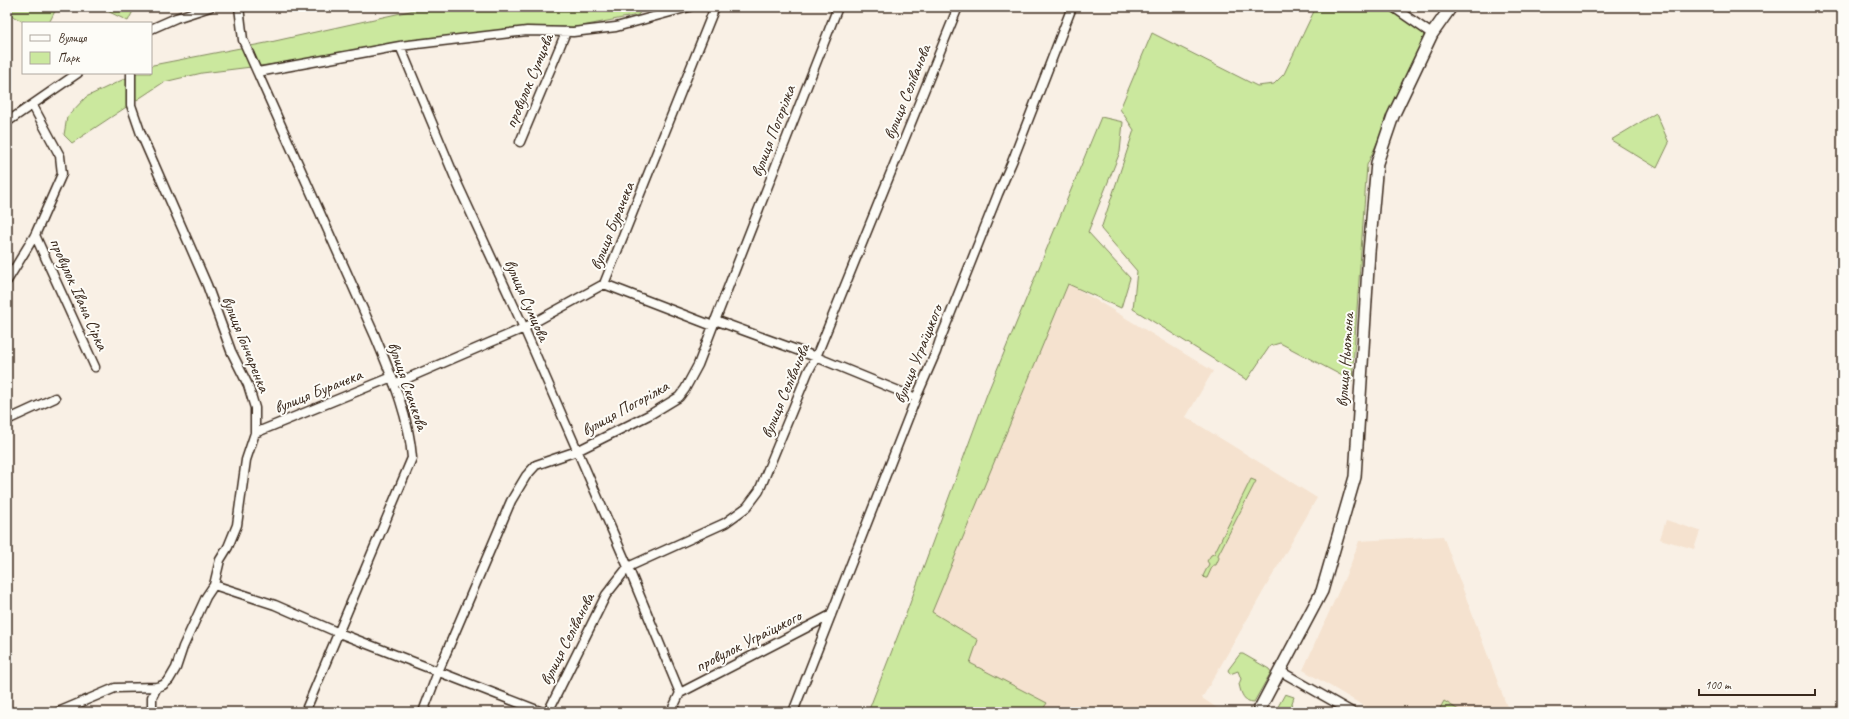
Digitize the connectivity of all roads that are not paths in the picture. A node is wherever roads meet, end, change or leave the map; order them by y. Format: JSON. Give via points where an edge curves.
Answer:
{"nodes":[{"id":1,"x":210,"y":7,"type":"edge"},
{"id":2,"x":239,"y":7,"type":"edge"},
{"id":3,"x":689,"y":7,"type":"edge"},
{"id":4,"x":715,"y":7,"type":"edge"},
{"id":5,"x":838,"y":7,"type":"edge"},
{"id":6,"x":958,"y":7,"type":"edge"},
{"id":7,"x":1072,"y":7,"type":"edge"},
{"id":8,"x":1393,"y":7,"type":"edge"},
{"id":9,"x":1451,"y":7,"type":"edge"},
{"id":10,"x":152,"y":29,"type":"edge"},
{"id":11,"x":566,"y":32,"type":"junction"},
{"id":12,"x":1432,"y":34,"type":"junction"},
{"id":13,"x":400,"y":46,"type":"junction"},
{"id":14,"x":258,"y":72,"type":"junction"},
{"id":15,"x":77,"y":74,"type":"edge"},
{"id":16,"x":131,"y":74,"type":"edge"},
{"id":17,"x":33,"y":106,"type":"junction"},
{"id":18,"x":7,"y":122,"type":"edge"},
{"id":19,"x":520,"y":142,"type":"dead end"},
{"id":20,"x":35,"y":235,"type":"junction"},
{"id":21,"x":7,"y":281,"type":"edge"},
{"id":22,"x":604,"y":284,"type":"junction"},
{"id":23,"x":714,"y":323,"type":"junction"},
{"id":24,"x":524,"y":328,"type":"junction"},
{"id":25,"x":816,"y":357,"type":"junction"},
{"id":26,"x":95,"y":366,"type":"dead end"},
{"id":27,"x":393,"y":381,"type":"junction"},
{"id":28,"x":55,"y":398,"type":"dead end"},
{"id":29,"x":916,"y":398,"type":"junction"},
{"id":30,"x":7,"y":420,"type":"edge"},
{"id":31,"x":255,"y":433,"type":"junction"},
{"id":32,"x":577,"y":451,"type":"junction"},
{"id":33,"x":628,"y":567,"type":"junction"},
{"id":34,"x":214,"y":585,"type":"junction"},
{"id":35,"x":831,"y":615,"type":"junction"},
{"id":36,"x":339,"y":633,"type":"junction"},
{"id":37,"x":1280,"y":671,"type":"junction"},
{"id":38,"x":438,"y":672,"type":"junction"},
{"id":39,"x":157,"y":687,"type":"junction"},
{"id":40,"x":680,"y":693,"type":"junction"},
{"id":41,"x":58,"y":712,"type":"edge"},
{"id":42,"x":152,"y":712,"type":"edge"},
{"id":43,"x":306,"y":712,"type":"edge"},
{"id":44,"x":423,"y":712,"type":"edge"},
{"id":45,"x":542,"y":712,"type":"edge"},
{"id":46,"x":548,"y":712,"type":"edge"},
{"id":47,"x":671,"y":712,"type":"edge"},
{"id":48,"x":793,"y":712,"type":"edge"},
{"id":49,"x":1258,"y":712,"type":"edge"},
{"id":50,"x":1352,"y":712,"type":"edge"}],
"edges":[{"from":1,"to":10,"type":"street"},
{"from":2,"to":14,"type":"street","name":"вулиця Скачкова","via":[[243,40]]},
{"from":3,"to":11,"type":"street","via":[[616,27]]},
{"from":4,"to":22,"type":"street","name":"вулиця Бурачека"},
{"from":5,"to":23,"type":"street","name":"вулиця Погорілка"},
{"from":6,"to":25,"type":"street","name":"вулиця Селіванова"},
{"from":7,"to":29,"type":"street","name":"вулиця Уграїцького"},
{"from":8,"to":12,"type":"street"},
{"from":9,"to":12,"type":"street","name":"вулиця Ньютона"},
{"from":11,"to":13,"type":"street","via":[[527,31]]},
{"from":11,"to":19,"type":"street","name":"провулок Сумцова"},
{"from":12,"to":37,"type":"street","name":"вулиця Ньютона","via":[[1393,116],[1377,163],[1355,477],[1322,591]]},
{"from":13,"to":14,"type":"street"},
{"from":13,"to":24,"type":"street","name":"вулиця Сумцова","via":[[458,185]]},
{"from":14,"to":27,"type":"street","name":"вулиця Скачкова","via":[[340,254]]},
{"from":15,"to":17,"type":"street"},
{"from":16,"to":31,"type":"street","name":"вулиця Гончаренка","via":[[131,105],[141,134],[248,385],[255,408]]},
{"from":17,"to":18,"type":"street"},
{"from":17,"to":20,"type":"street","via":[[60,156],[62,174]]},
{"from":20,"to":21,"type":"street"},
{"from":20,"to":26,"type":"street","name":"провулок Івана Сірка"},
{"from":22,"to":23,"type":"street"},
{"from":22,"to":24,"type":"street","name":"вулиця Бурачека"},
{"from":23,"to":25,"type":"street"},
{"from":23,"to":32,"type":"street","name":"вулиця Погорілка","via":[[698,365],[679,397]]},
{"from":24,"to":27,"type":"street","name":"вулиця Бурачека"},
{"from":24,"to":32,"type":"street","name":"вулиця Сумцова"},
{"from":25,"to":29,"type":"street"},
{"from":25,"to":33,"type":"street","name":"вулиця Селіванова","via":[[758,491],[747,507],[726,523]]},
{"from":27,"to":31,"type":"street","name":"вулиця Бурачека"},
{"from":27,"to":36,"type":"street","name":"вулиця Скачкова","via":[[409,433],[412,458]]},
{"from":28,"to":30,"type":"street"},
{"from":29,"to":35,"type":"street","name":"вулиця Уграїцького"},
{"from":31,"to":34,"type":"street","name":"вулиця Гончаренка","via":[[246,460],[236,525],[220,560]]},
{"from":32,"to":33,"type":"street","name":"вулиця Сумцова"},
{"from":32,"to":38,"type":"street","name":"вулиця Погорілка","via":[[536,466],[517,488]]},
{"from":33,"to":40,"type":"street","name":"провулок Уграїцького"},
{"from":33,"to":46,"type":"street","name":"вулиця Селіванова","via":[[606,595]]},
{"from":34,"to":36,"type":"street","via":[[275,606]]},
{"from":34,"to":39,"type":"street","name":"вулиця Гончаренка","via":[[183,647],[176,668],[169,680]]},
{"from":35,"to":40,"type":"street","name":"провулок Уграїцького"},
{"from":35,"to":48,"type":"street","name":"вулиця Уграїцького"},
{"from":36,"to":38,"type":"street"},
{"from":36,"to":43,"type":"street","name":"вулиця Скачкова"},
{"from":37,"to":49,"type":"street","name":"вулиця Ньютона"},
{"from":37,"to":50,"type":"street"},
{"from":38,"to":44,"type":"street","name":"вулиця Погорілка"},
{"from":38,"to":45,"type":"street"},
{"from":39,"to":41,"type":"street","via":[[115,688]]},
{"from":39,"to":42,"type":"street","via":[[152,697]]},
{"from":40,"to":47,"type":"street"}]}
